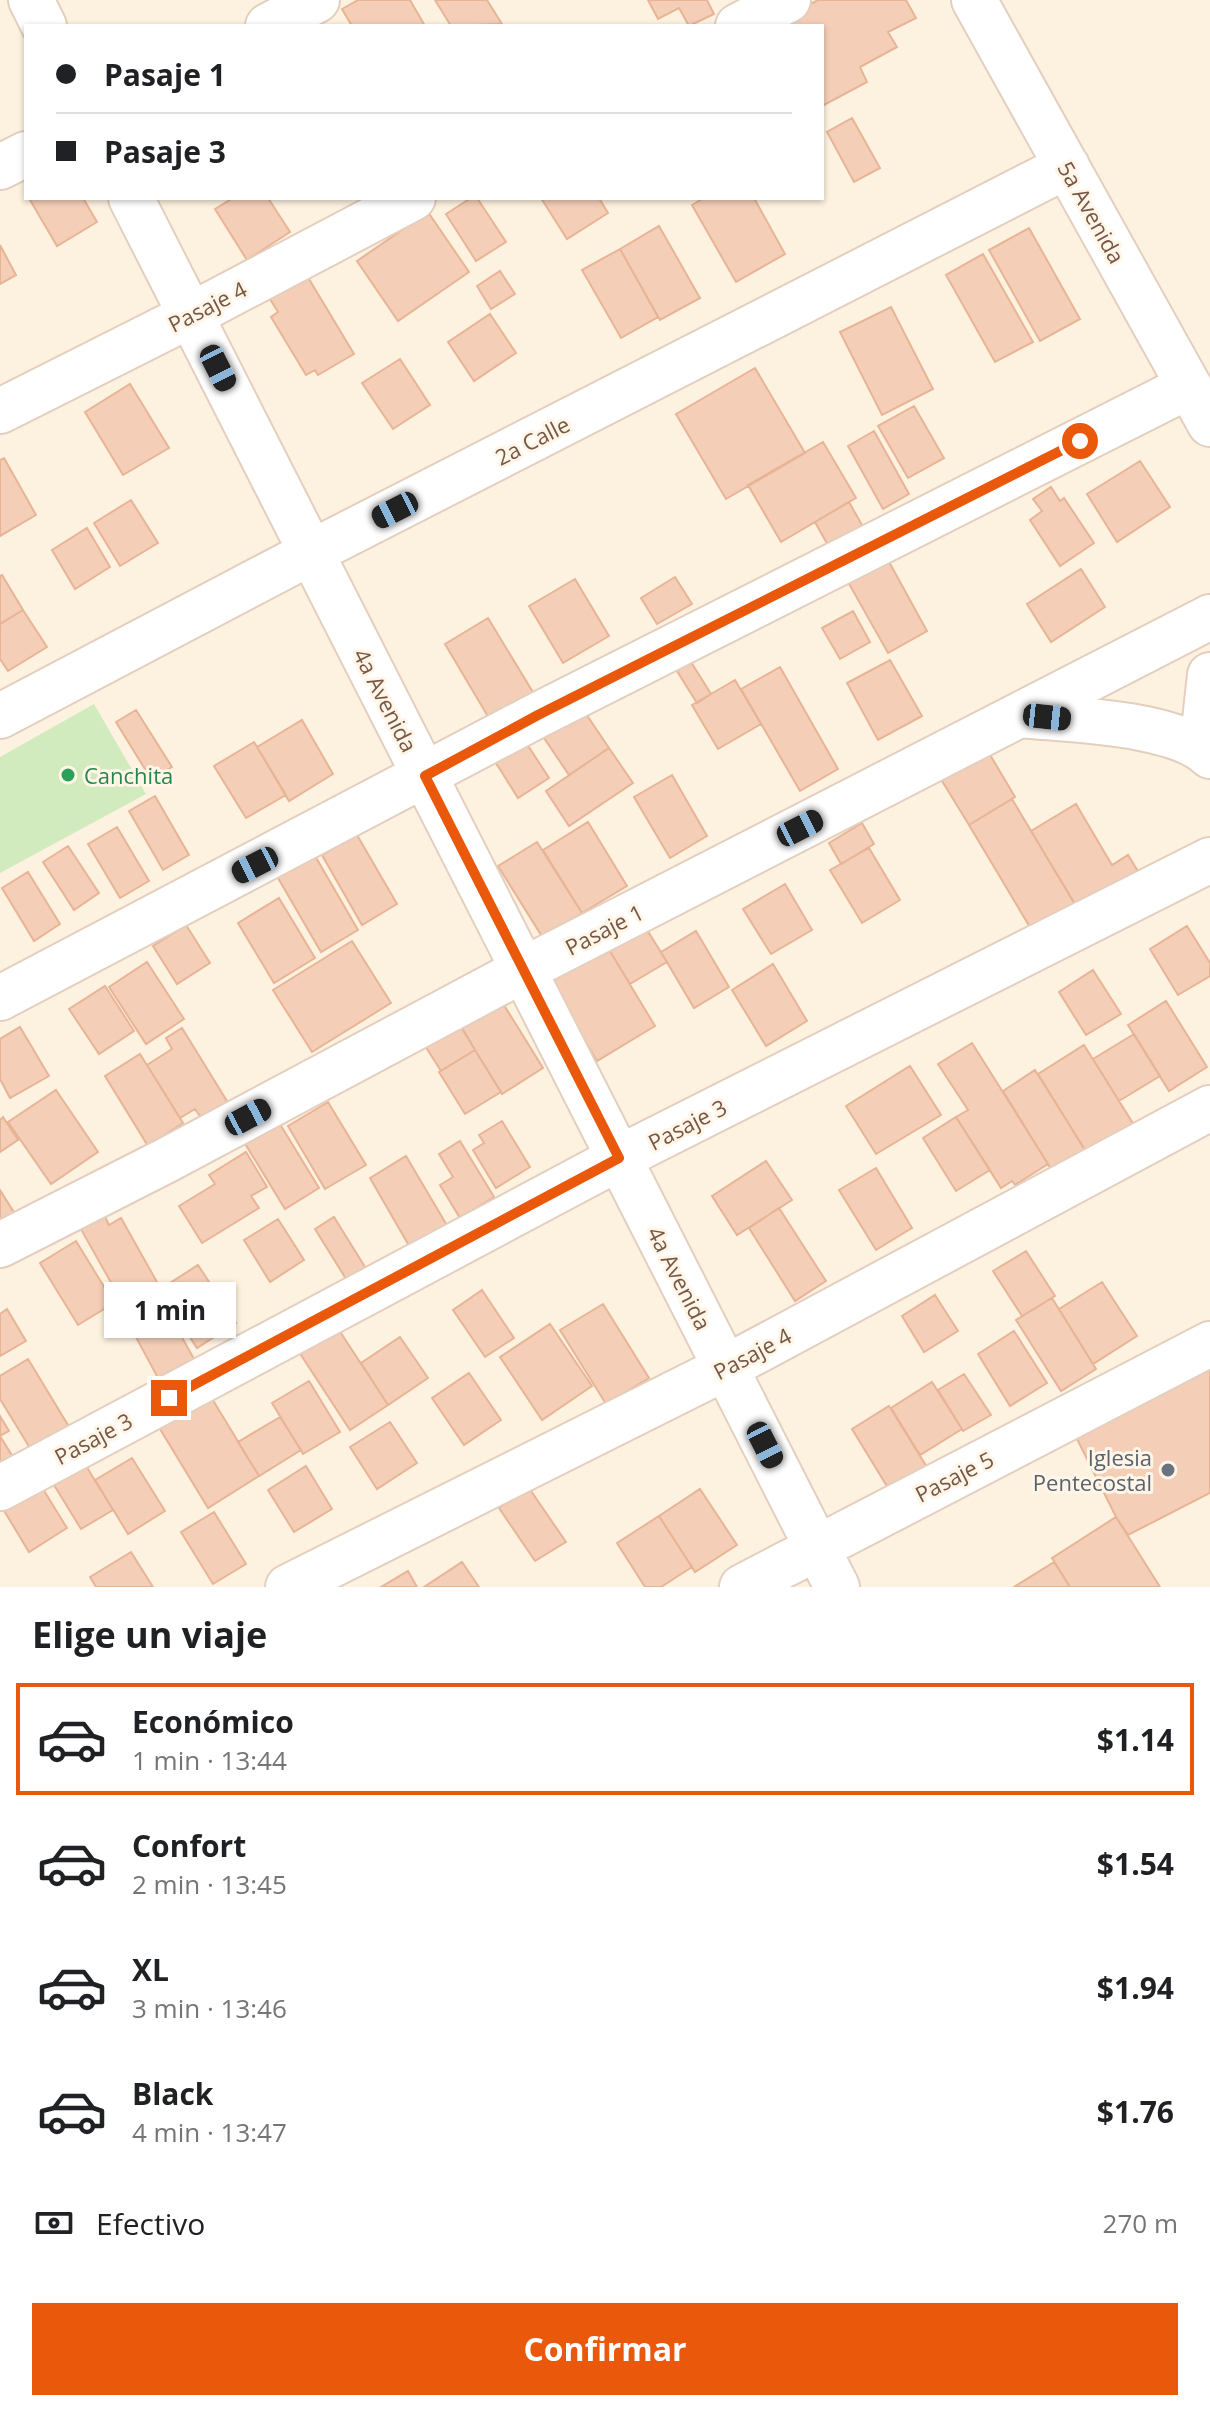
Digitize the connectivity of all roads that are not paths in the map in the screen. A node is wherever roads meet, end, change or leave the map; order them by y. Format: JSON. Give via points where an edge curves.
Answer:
{"nodes":[{"id":1,"x":31,"y":0,"type":"edge"},
{"id":2,"x":317,"y":0,"type":"edge"},
{"id":3,"x":788,"y":0,"type":"edge"},
{"id":4,"x":974,"y":0,"type":"edge"},
{"id":5,"x":43,"y":24,"type":"edge"},
{"id":6,"x":272,"y":24,"type":"edge"},
{"id":7,"x":742,"y":24,"type":"edge"},
{"id":8,"x":24,"y":155,"type":"edge"},
{"id":9,"x":1067,"y":166,"type":"junction"},
{"id":10,"x":0,"y":167,"type":"edge"},
{"id":11,"x":132,"y":200,"type":"edge"},
{"id":12,"x":409,"y":200,"type":"edge"},
{"id":13,"x":191,"y":315,"type":"junction"},
{"id":14,"x":1189,"y":386,"type":"junction"},
{"id":15,"x":0,"y":411,"type":"edge"},
{"id":16,"x":1210,"y":424,"type":"edge"},
{"id":17,"x":312,"y":552,"type":"junction"},
{"id":18,"x":1210,"y":617,"type":"edge"},
{"id":19,"x":1210,"y":675,"type":"edge"},
{"id":20,"x":1021,"y":715,"type":"junction"},
{"id":21,"x":0,"y":716,"type":"edge"},
{"id":22,"x":1206,"y":752,"type":"edge"},
{"id":23,"x":425,"y":776,"type":"junction"},
{"id":24,"x":1210,"y":860,"type":"edge"},
{"id":25,"x":523,"y":970,"type":"junction"},
{"id":26,"x":0,"y":998,"type":"edge"},
{"id":27,"x":1210,"y":1108,"type":"edge"},
{"id":28,"x":619,"y":1158,"type":"junction"},
{"id":29,"x":0,"y":1245,"type":"edge"},
{"id":30,"x":1210,"y":1344,"type":"edge"},
{"id":31,"x":725,"y":1368,"type":"junction"},
{"id":32,"x":0,"y":1488,"type":"edge"},
{"id":33,"x":817,"y":1547,"type":"junction"},
{"id":34,"x":288,"y":1587,"type":"edge"},
{"id":35,"x":742,"y":1587,"type":"edge"},
{"id":36,"x":837,"y":1587,"type":"edge"}],
"edges":[{"from":1,"to":5,"type":"street"},
{"from":2,"to":6,"type":"street"},
{"from":3,"to":7,"type":"street"},
{"from":4,"to":9,"type":"street","name":"5a Avenida"},
{"from":8,"to":10,"type":"street"},
{"from":9,"to":14,"type":"street","name":"5a Avenida"},
{"from":9,"to":17,"type":"street","name":"2a Calle"},
{"from":11,"to":13,"type":"street","name":"4a Avenida"},
{"from":12,"to":13,"type":"street","name":"Pasaje 4"},
{"from":13,"to":15,"type":"street","name":"Pasaje 4"},
{"from":13,"to":17,"type":"street","name":"4a Avenida"},
{"from":14,"to":16,"type":"street","name":"5a Avenida"},
{"from":14,"to":23,"type":"street"},
{"from":17,"to":21,"type":"street","name":"2a Calle"},
{"from":17,"to":23,"type":"street","name":"4a Avenida"},
{"from":18,"to":20,"type":"street","name":"Pasaje 1"},
{"from":19,"to":22,"type":"street"},
{"from":20,"to":22,"type":"street","via":[[1150,729]]},
{"from":20,"to":25,"type":"street","name":"Pasaje 1"},
{"from":23,"to":25,"type":"street","name":"4a Avenida"},
{"from":23,"to":26,"type":"street"},
{"from":24,"to":28,"type":"street","name":"Pasaje 3"},
{"from":25,"to":28,"type":"street","name":"4a Avenida"},
{"from":25,"to":29,"type":"street","name":"Pasaje 1"},
{"from":27,"to":31,"type":"street","name":"Pasaje 4"},
{"from":28,"to":31,"type":"street","name":"4a Avenida"},
{"from":28,"to":32,"type":"street","name":"Pasaje 3"},
{"from":30,"to":33,"type":"street","name":"Pasaje 5"},
{"from":31,"to":33,"type":"street","name":"4a Avenida"},
{"from":31,"to":34,"type":"street","name":"Pasaje 4"},
{"from":33,"to":35,"type":"street","name":"Pasaje 5"},
{"from":33,"to":36,"type":"street","name":"4a Avenida"}]}
